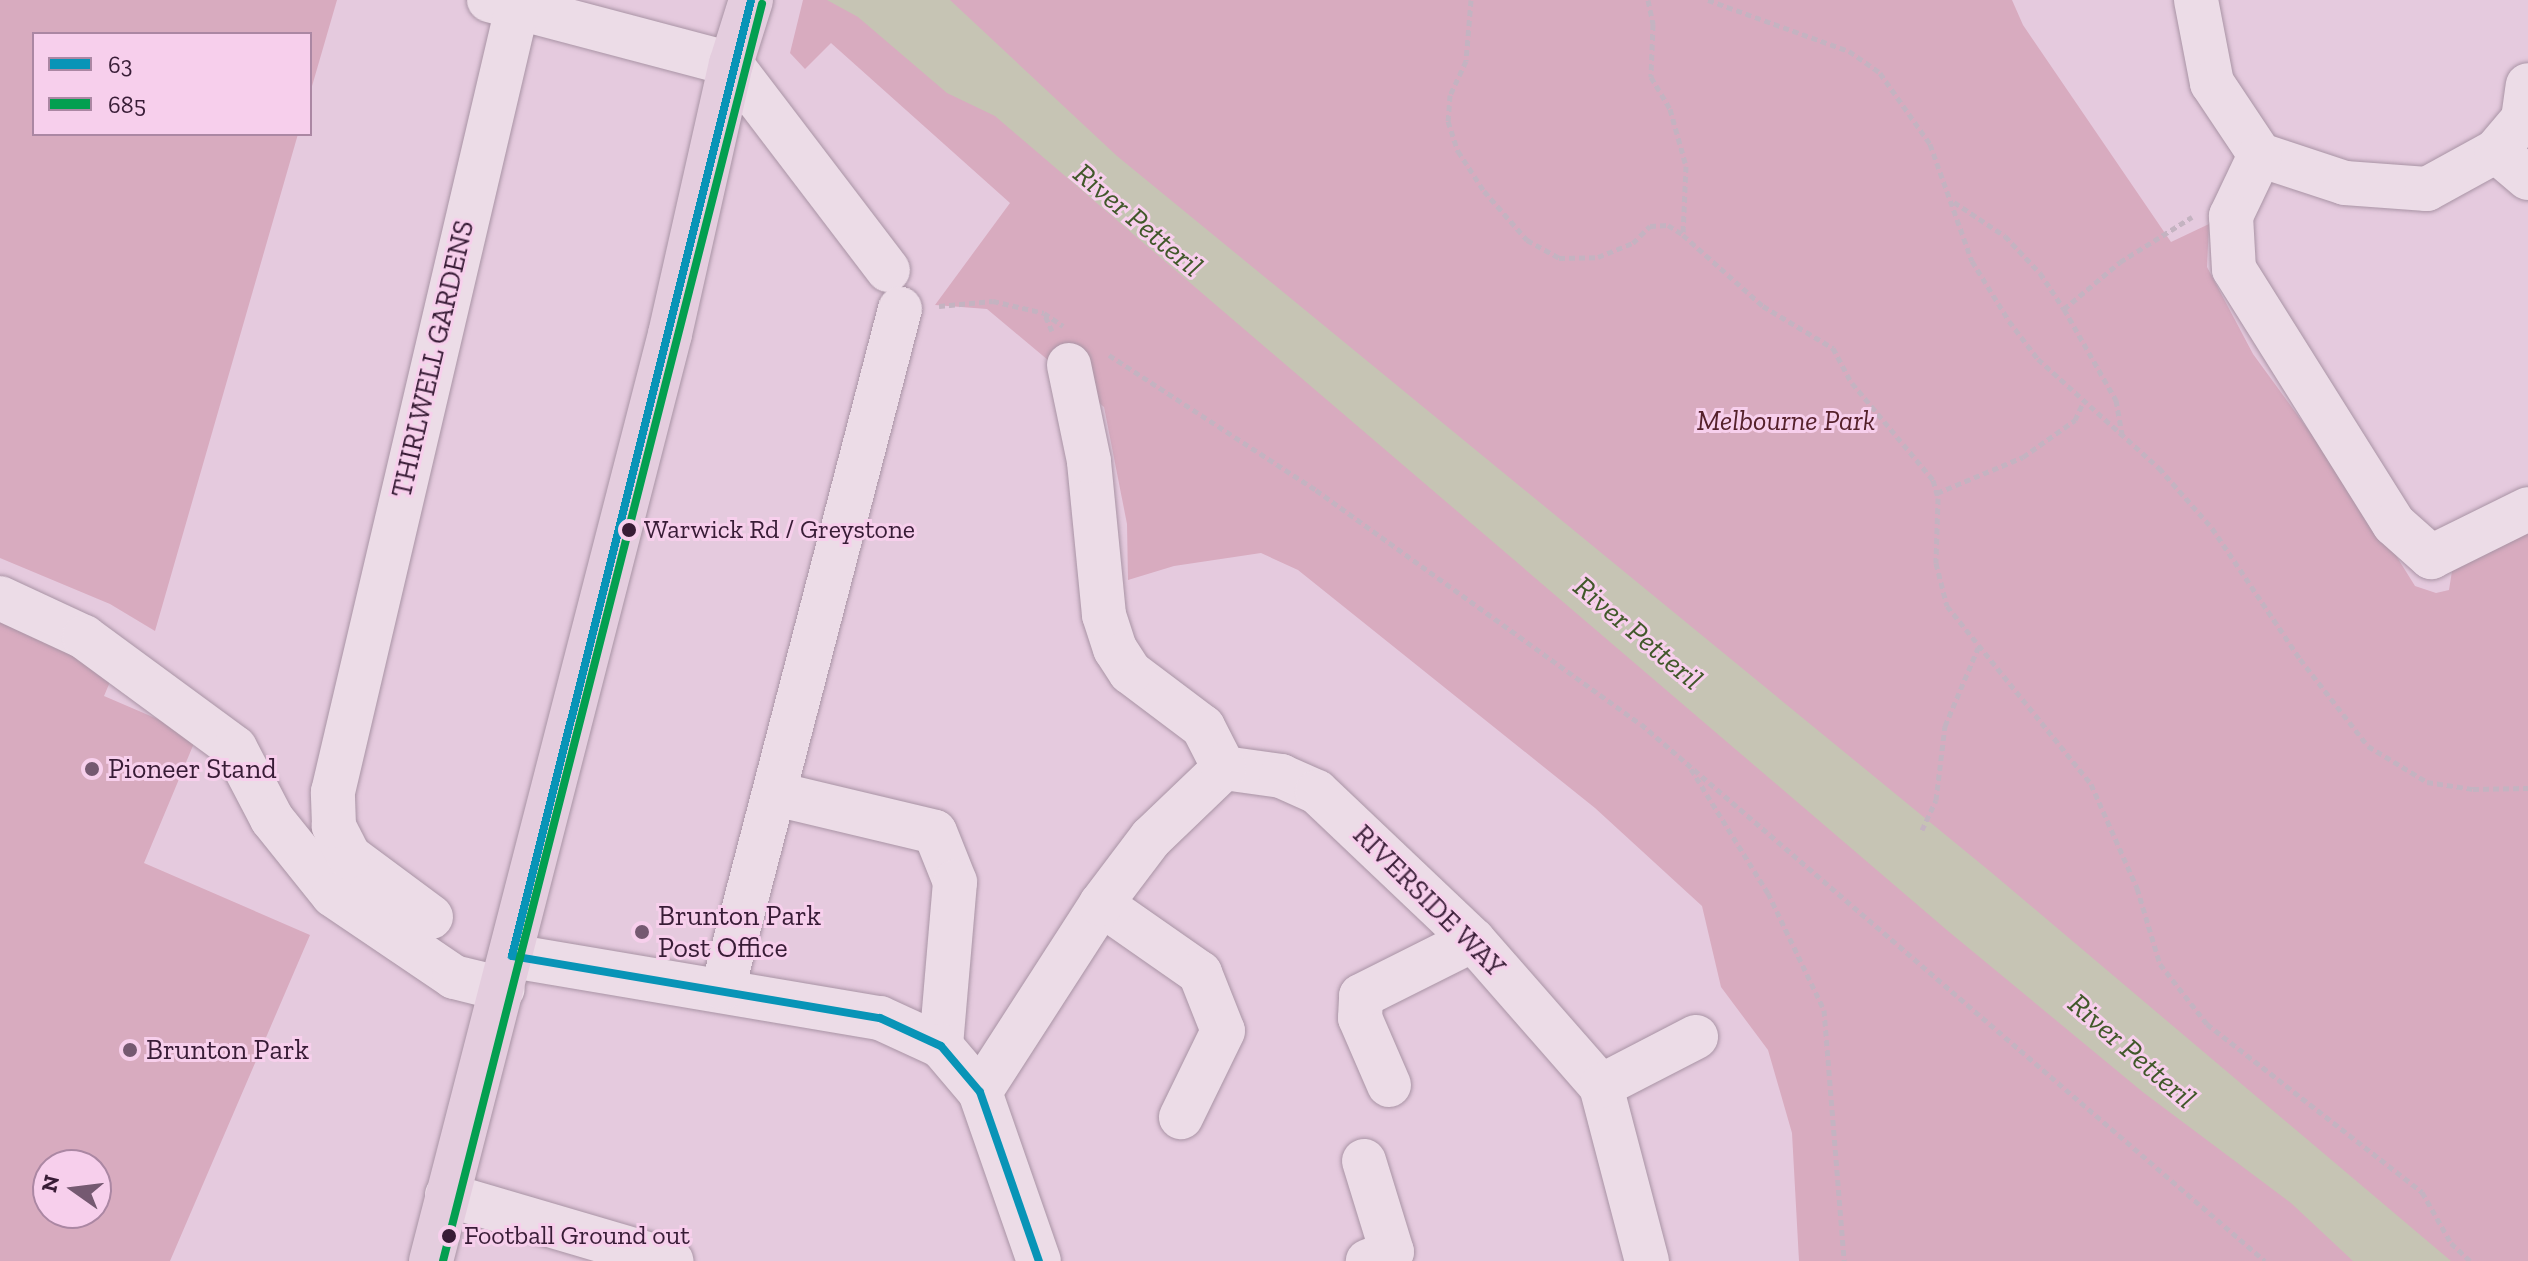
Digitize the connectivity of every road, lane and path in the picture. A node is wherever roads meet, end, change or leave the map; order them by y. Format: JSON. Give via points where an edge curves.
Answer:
{"nodes":[{"id":1,"x":751,"y":0,"type":"edge"},
{"id":2,"x":1471,"y":0,"type":"edge"},
{"id":3,"x":1648,"y":0,"type":"edge"},
{"id":4,"x":1708,"y":0,"type":"edge"},
{"id":5,"x":2196,"y":0,"type":"edge"},
{"id":6,"x":503,"y":4,"type":"edge"},
{"id":7,"x":731,"y":64,"type":"junction"},
{"id":8,"x":2528,"y":85,"type":"edge"},
{"id":9,"x":2260,"y":155,"type":"junction"},
{"id":10,"x":2512,"y":165,"type":"edge"},
{"id":11,"x":1953,"y":202,"type":"junction"},
{"id":12,"x":2231,"y":216,"type":"junction"},
{"id":13,"x":1683,"y":235,"type":"junction"},
{"id":14,"x":894,"y":290,"type":"junction"},
{"id":15,"x":2064,"y":309,"type":"junction"},
{"id":16,"x":1044,"y":313,"type":"junction"},
{"id":17,"x":1078,"y":347,"type":"junction"},
{"id":18,"x":2083,"y":403,"type":"junction"},
{"id":19,"x":2122,"y":434,"type":"junction"},
{"id":20,"x":1937,"y":493,"type":"junction"},
{"id":21,"x":2528,"y":509,"type":"edge"},
{"id":22,"x":0,"y":598,"type":"edge"},
{"id":23,"x":1978,"y":648,"type":"junction"},
{"id":24,"x":1689,"y":765,"type":"junction"},
{"id":25,"x":1224,"y":768,"type":"junction"},
{"id":26,"x":2528,"y":788,"type":"edge"},
{"id":27,"x":776,"y":794,"type":"junction"},
{"id":28,"x":1922,"y":830,"type":"dead end"},
{"id":29,"x":1101,"y":904,"type":"junction"},
{"id":30,"x":431,"y":917,"type":"dead end"},
{"id":31,"x":1473,"y":940,"type":"junction"},
{"id":32,"x":508,"y":972,"type":"junction"},
{"id":33,"x":723,"y":988,"type":"junction"},
{"id":34,"x":1696,"y":1037,"type":"dead end"},
{"id":35,"x":941,"y":1046,"type":"junction"},
{"id":36,"x":1389,"y":1085,"type":"dead end"},
{"id":37,"x":1601,"y":1086,"type":"junction"},
{"id":38,"x":980,"y":1092,"type":"junction"},
{"id":39,"x":1181,"y":1117,"type":"dead end"},
{"id":40,"x":1364,"y":1161,"type":"dead end"},
{"id":41,"x":447,"y":1195,"type":"junction"},
{"id":42,"x":431,"y":1261,"type":"edge"},
{"id":43,"x":671,"y":1261,"type":"edge"},
{"id":44,"x":1039,"y":1261,"type":"edge"},
{"id":45,"x":1368,"y":1261,"type":"edge"},
{"id":46,"x":1647,"y":1261,"type":"edge"},
{"id":47,"x":1844,"y":1261,"type":"edge"},
{"id":48,"x":2265,"y":1261,"type":"edge"},
{"id":49,"x":2470,"y":1261,"type":"edge"}],
"edges":[{"from":1,"to":7,"type":"main road"},
{"from":2,"to":13,"type":"path","via":[[1466,61],[1450,95],[1448,121],[1458,151],[1484,191],[1527,240],[1559,258],[1598,257],[1633,243],[1650,226],[1668,225]]},
{"from":3,"to":13,"type":"path","via":[[1653,24],[1651,77],[1670,109],[1686,166]]},
{"from":4,"to":11,"type":"path","via":[[1849,51],[1880,73],[1930,144]]},
{"from":5,"to":9,"type":"street","via":[[2212,83]]},
{"from":6,"to":7,"type":"street"},
{"from":6,"to":30,"type":"street","name":"THIRLWELL GARDENS","via":[[338,760],[334,826],[349,856]]},
{"from":7,"to":14,"type":"street"},
{"from":7,"to":32,"type":"main road","via":[[670,334]]},
{"from":8,"to":10,"type":"street"},
{"from":9,"to":10,"type":"street","via":[[2345,183],[2427,189]]},
{"from":9,"to":12,"type":"street"},
{"from":11,"to":15,"type":"path","via":[[2005,236]]},
{"from":11,"to":18,"type":"path","via":[[1972,261],[1991,295],[2038,359]]},
{"from":12,"to":15,"type":"path","via":[[2213,210],[2188,218],[2120,262]]},
{"from":12,"to":21,"type":"street","via":[[2234,269],[2394,524],[2431,557]]},
{"from":13,"to":20,"type":"path","via":[[1763,306],[1833,348],[1892,436],[1933,480]]},
{"from":14,"to":16,"type":"path","via":[[993,301]]},
{"from":14,"to":27,"type":"street"},
{"from":15,"to":19,"type":"path","via":[[2116,400]]},
{"from":16,"to":17,"type":"path"},
{"from":16,"to":17,"type":"path"},
{"from":17,"to":24,"type":"path","via":[[1328,499],[1641,724]]},
{"from":17,"to":25,"type":"street","via":[[1104,615],[1115,649],[1130,672],[1203,727]]},
{"from":18,"to":19,"type":"path"},
{"from":18,"to":20,"type":"path","via":[[2075,420],[2023,457]]},
{"from":19,"to":26,"type":"path","via":[[2212,528],[2300,659],[2368,746],[2427,782],[2473,789]]},
{"from":20,"to":23,"type":"path","via":[[1936,563],[1947,606]]},
{"from":22,"to":32,"type":"street","via":[[84,637],[235,748],[272,819],[333,895],[454,977]]},
{"from":23,"to":28,"type":"path","via":[[1957,687],[1945,726],[1936,800]]},
{"from":23,"to":49,"type":"path","via":[[2091,784],[2137,888],[2160,964],[2207,1024],[2422,1192],[2451,1243]]},
{"from":24,"to":47,"type":"path","via":[[1768,893],[1824,1010]]},
{"from":24,"to":48,"type":"path"},
{"from":25,"to":29,"type":"street","via":[[1151,838]]},
{"from":25,"to":31,"type":"street","name":"RIVERSIDE WAY","via":[[1281,776],[1317,792]]},
{"from":27,"to":33,"type":"street"},
{"from":27,"to":35,"type":"street","via":[[935,832],[955,882]]},
{"from":29,"to":38,"type":"street"},
{"from":29,"to":39,"type":"street","via":[[1200,973],[1223,1031]]},
{"from":31,"to":36,"type":"street","via":[[1361,996],[1360,1018]]},
{"from":31,"to":37,"type":"street","name":"RIVERSIDE WAY"},
{"from":32,"to":33,"type":"street"},
{"from":32,"to":41,"type":"main road"},
{"from":33,"to":35,"type":"street","via":[[880,1018]]},
{"from":34,"to":37,"type":"street"},
{"from":35,"to":38,"type":"street"},
{"from":37,"to":46,"type":"street","name":"RIVERSIDE WAY"},
{"from":38,"to":44,"type":"street"},
{"from":40,"to":45,"type":"street","via":[[1392,1252]]},
{"from":41,"to":42,"type":"main road"},
{"from":41,"to":43,"type":"street"}]}
